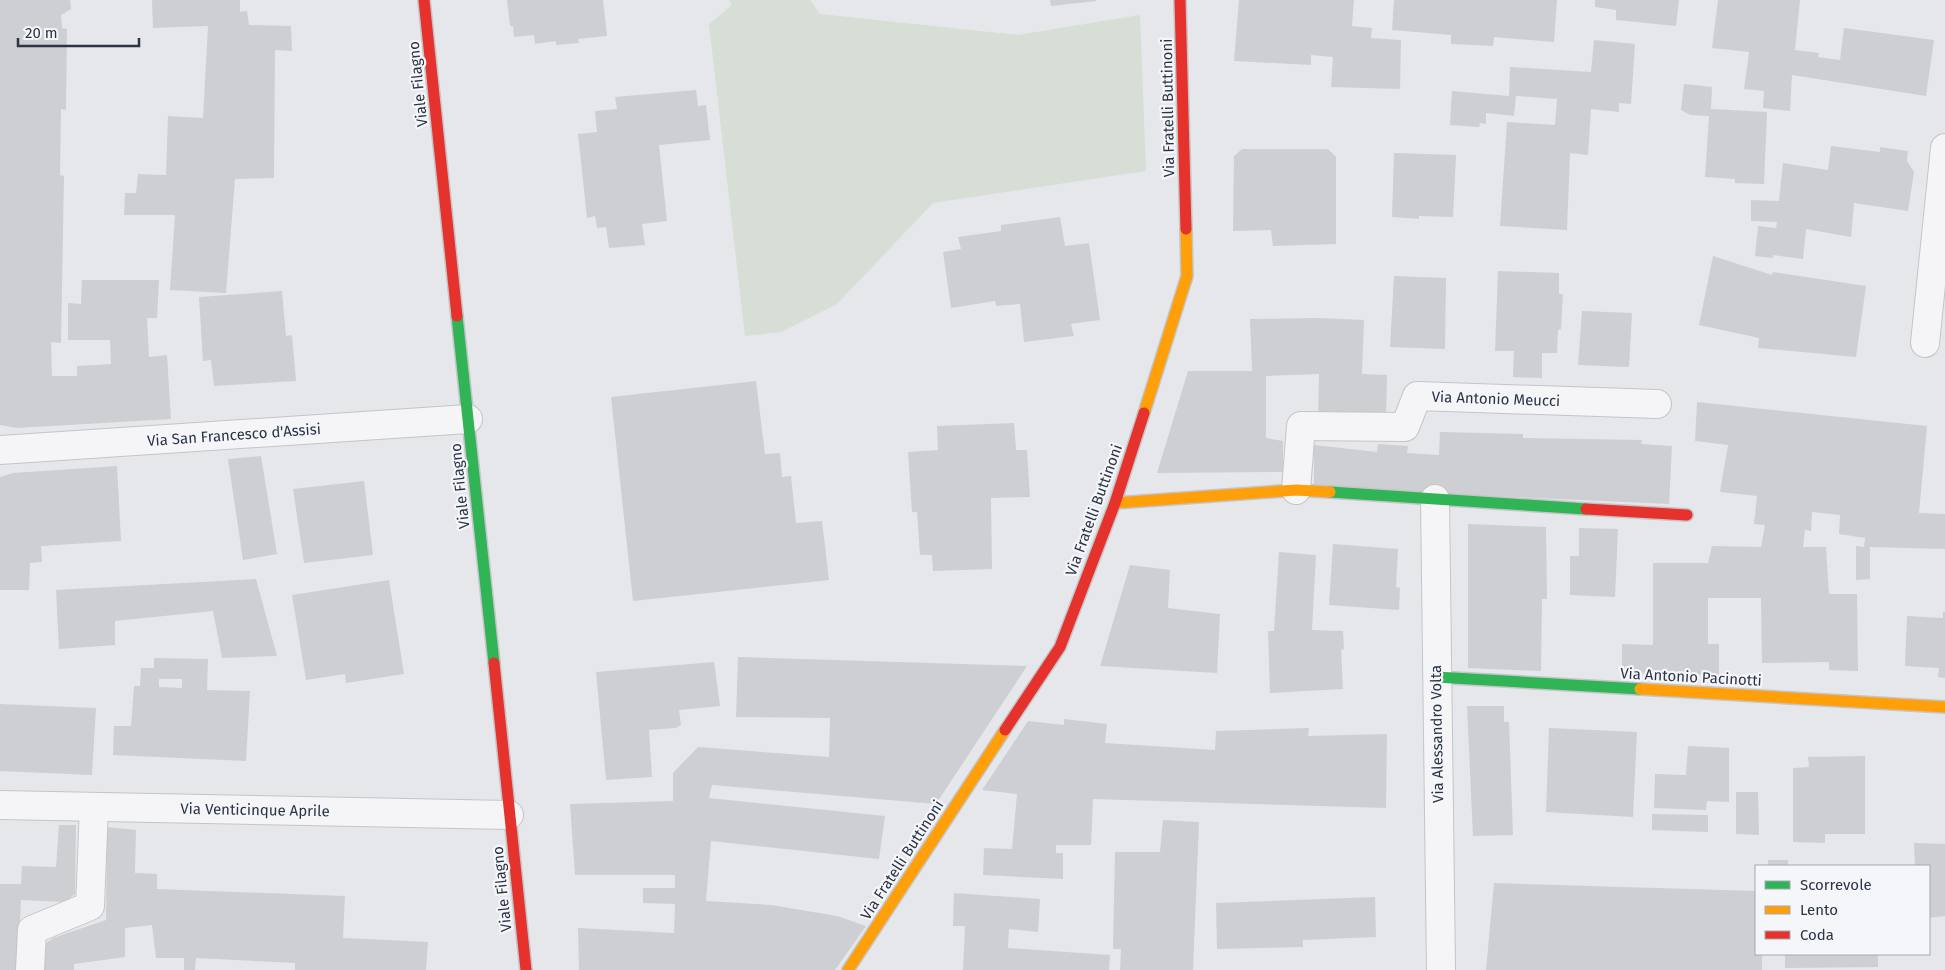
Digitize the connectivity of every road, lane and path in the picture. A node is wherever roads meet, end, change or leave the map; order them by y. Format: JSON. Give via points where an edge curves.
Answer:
{"nodes":[{"id":1,"x":424,"y":0,"type":"edge"},
{"id":2,"x":1180,"y":0,"type":"edge"},
{"id":3,"x":1945,"y":148,"type":"edge"},
{"id":4,"x":1925,"y":343,"type":"dead end"},
{"id":5,"x":1656,"y":404,"type":"dead end"},
{"id":6,"x":468,"y":419,"type":"junction"},
{"id":7,"x":0,"y":450,"type":"edge"},
{"id":8,"x":1296,"y":490,"type":"junction"},
{"id":9,"x":1435,"y":499,"type":"junction"},
{"id":10,"x":1115,"y":503,"type":"junction"},
{"id":11,"x":1687,"y":515,"type":"dead end"},
{"id":12,"x":1436,"y":677,"type":"junction"},
{"id":13,"x":1945,"y":707,"type":"edge"},
{"id":14,"x":0,"y":805,"type":"edge"},
{"id":15,"x":94,"y":807,"type":"junction"},
{"id":16,"x":509,"y":815,"type":"junction"},
{"id":17,"x":30,"y":970,"type":"edge"},
{"id":18,"x":526,"y":970,"type":"edge"},
{"id":19,"x":848,"y":970,"type":"edge"},
{"id":20,"x":1441,"y":970,"type":"edge"}],
"edges":[{"from":1,"to":6,"type":"street","name":"Viale Filagno"},
{"from":2,"to":10,"type":"street","name":"Via Fratelli Buttinoni","via":[[1187,276]]},
{"from":3,"to":4,"type":"street"},
{"from":5,"to":8,"type":"street","name":"Via Antonio Meucci","via":[[1417,396],[1405,427],[1301,426]]},
{"from":6,"to":7,"type":"street","name":"Via San Francesco d'Assisi"},
{"from":6,"to":16,"type":"street","name":"Viale Filagno"},
{"from":8,"to":9,"type":"street"},
{"from":8,"to":10,"type":"street"},
{"from":9,"to":11,"type":"street"},
{"from":9,"to":12,"type":"street","name":"Via Alessandro Volta"},
{"from":10,"to":19,"type":"street","name":"Via Fratelli Buttinoni","via":[[1060,647]]},
{"from":12,"to":13,"type":"street","name":"Via Antonio Pacinotti"},
{"from":12,"to":20,"type":"street","name":"Via Alessandro Volta"},
{"from":14,"to":15,"type":"street","name":"Via Venticinque Aprile"},
{"from":15,"to":16,"type":"street","name":"Via Venticinque Aprile"},
{"from":15,"to":17,"type":"street","via":[[90,906],[32,930]]},
{"from":16,"to":18,"type":"street","name":"Viale Filagno"}]}
